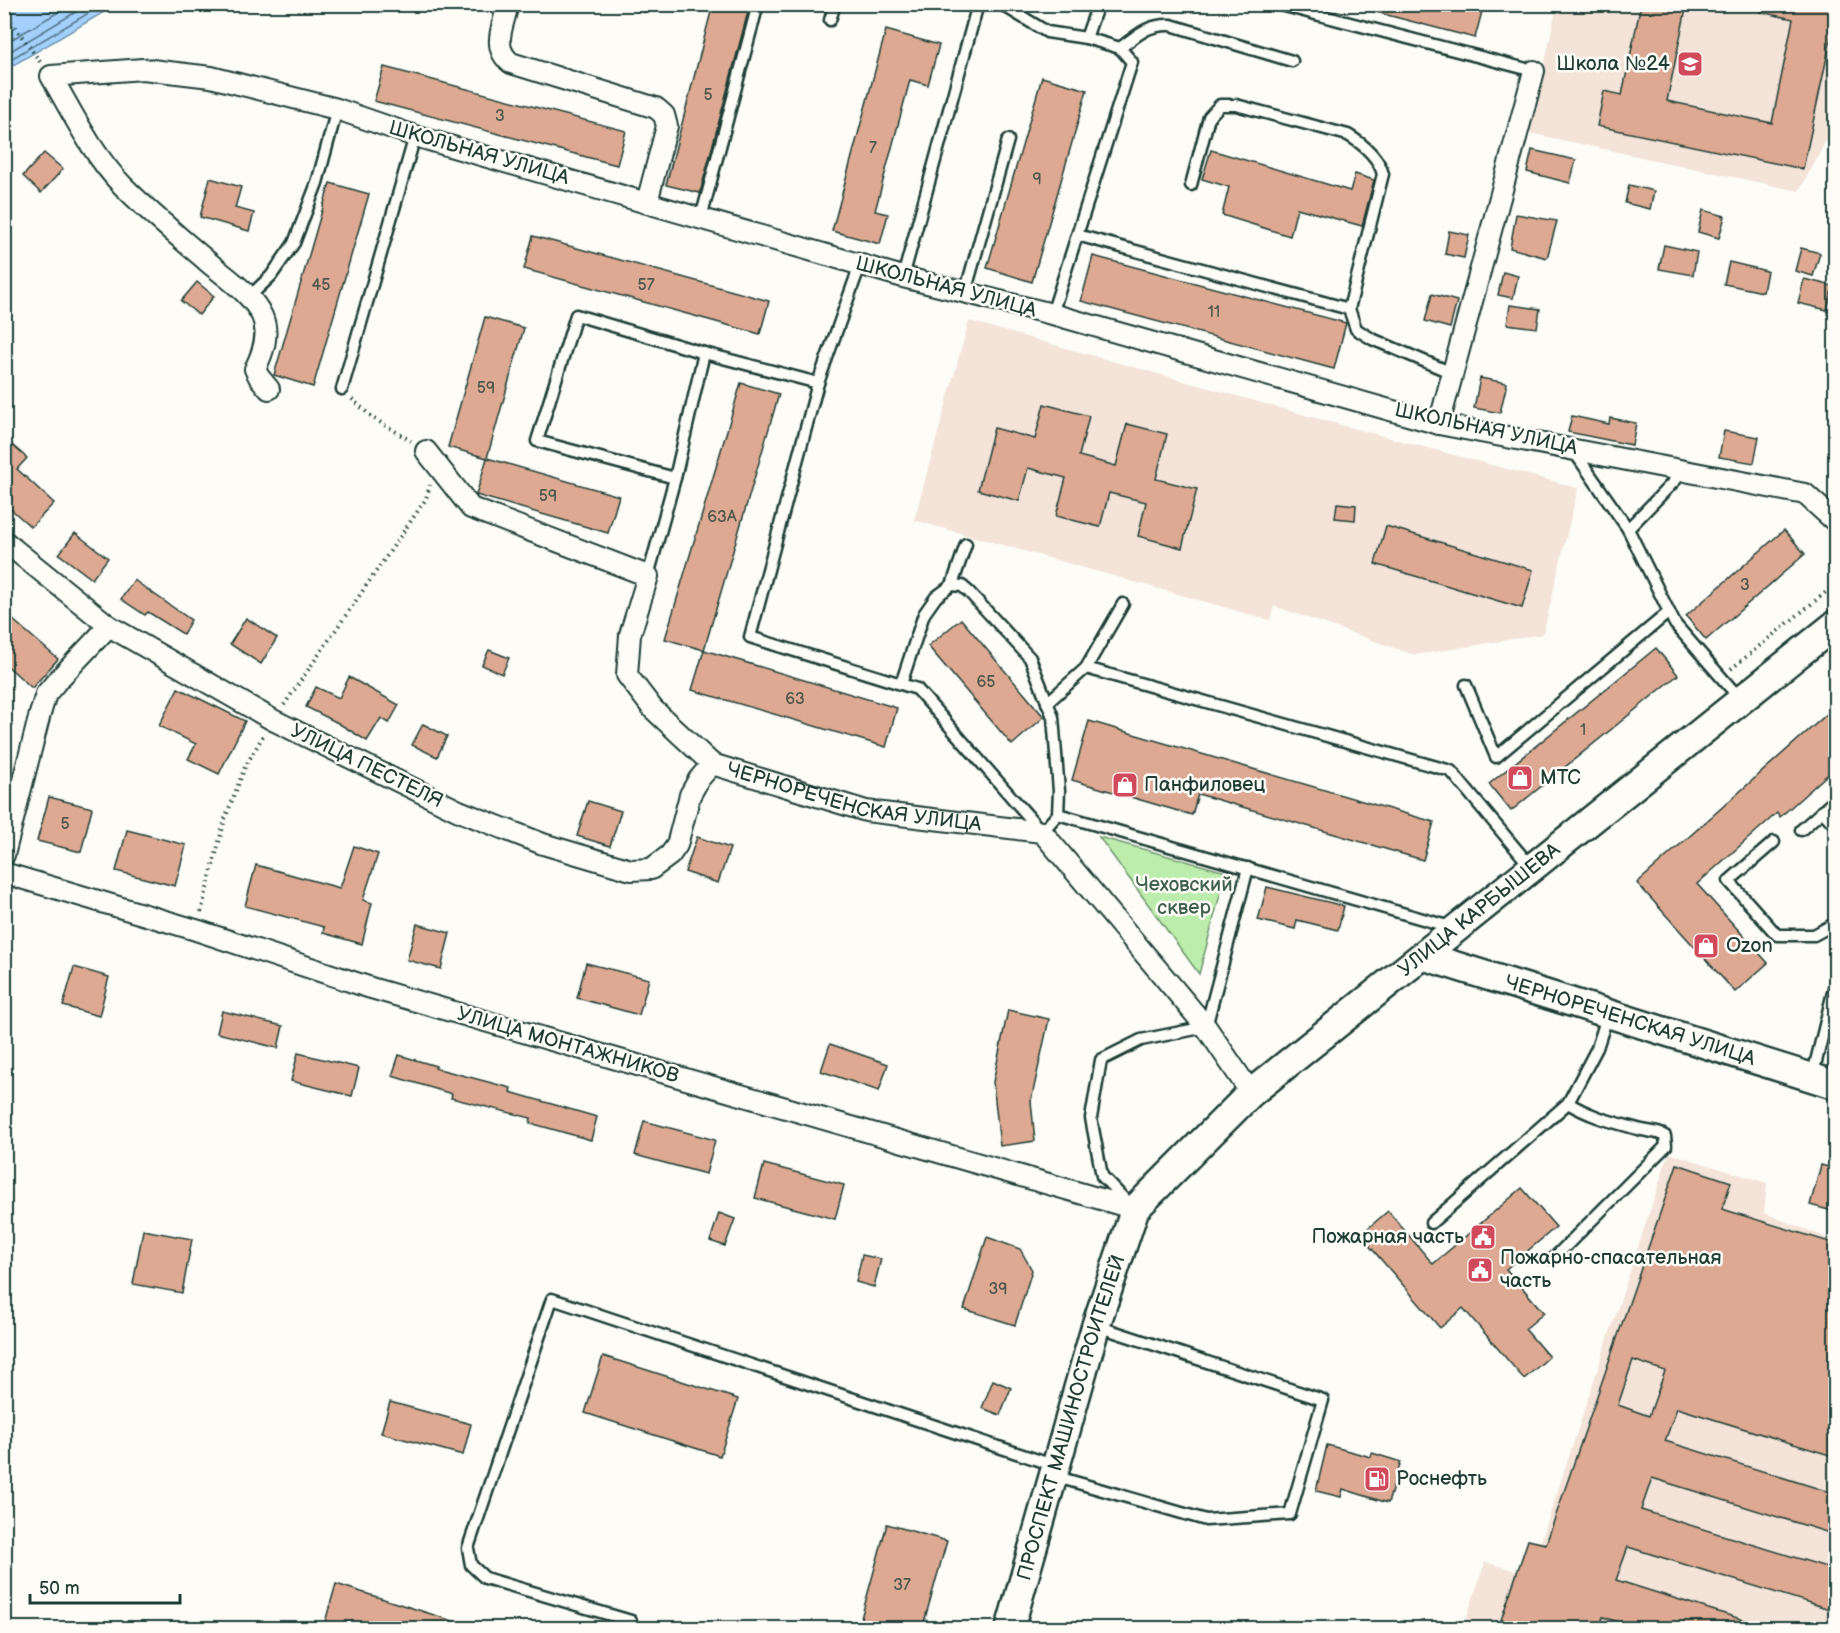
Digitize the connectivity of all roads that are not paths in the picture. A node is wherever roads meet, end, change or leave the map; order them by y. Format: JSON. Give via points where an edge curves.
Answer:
{"nodes":[{"id":1,"x":508,"y":4,"type":"edge"},
{"id":2,"x":758,"y":4,"type":"edge"},
{"id":3,"x":835,"y":4,"type":"edge"},
{"id":4,"x":978,"y":4,"type":"edge"},
{"id":5,"x":1001,"y":4,"type":"edge"},
{"id":6,"x":1098,"y":4,"type":"edge"},
{"id":7,"x":1277,"y":4,"type":"edge"},
{"id":8,"x":830,"y":20,"type":"dead end"},
{"id":9,"x":1086,"y":38,"type":"junction"},
{"id":10,"x":1120,"y":48,"type":"junction"},
{"id":11,"x":1292,"y":61,"type":"dead end"},
{"id":12,"x":1534,"y":71,"type":"joint"},
{"id":13,"x":337,"y":109,"type":"junction"},
{"id":14,"x":415,"y":135,"type":"junction"},
{"id":15,"x":1008,"y":140,"type":"dead end"},
{"id":16,"x":1191,"y":185,"type":"dead end"},
{"id":17,"x":647,"y":202,"type":"junction"},
{"id":18,"x":701,"y":218,"type":"junction"},
{"id":19,"x":1077,"y":236,"type":"junction"},
{"id":20,"x":860,"y":265,"type":"junction"},
{"id":21,"x":903,"y":277,"type":"junction"},
{"id":22,"x":965,"y":292,"type":"junction"},
{"id":23,"x":249,"y":297,"type":"junction"},
{"id":24,"x":1349,"y":309,"type":"junction"},
{"id":25,"x":1052,"y":314,"type":"junction"},
{"id":26,"x":704,"y":353,"type":"junction"},
{"id":27,"x":1452,"y":373,"type":"junction"},
{"id":28,"x":818,"y":383,"type":"junction"},
{"id":29,"x":269,"y":389,"type":"dead end"},
{"id":30,"x":342,"y":389,"type":"road end"},
{"id":31,"x":1439,"y":424,"type":"junction"},
{"id":32,"x":1571,"y":447,"type":"junction"},
{"id":33,"x":426,"y":451,"type":"road end"},
{"id":34,"x":1685,"y":470,"type":"junction"},
{"id":35,"x":675,"y":478,"type":"junction"},
{"id":36,"x":1836,"y":522,"type":"edge"},
{"id":37,"x":1628,"y":529,"type":"junction"},
{"id":38,"x":4,"y":541,"type":"edge"},
{"id":39,"x":966,"y":544,"type":"dead end"},
{"id":40,"x":648,"y":576,"type":"junction"},
{"id":41,"x":952,"y":585,"type":"junction"},
{"id":42,"x":1123,"y":604,"type":"dead end"},
{"id":43,"x":1669,"y":612,"type":"junction"},
{"id":44,"x":1836,"y":624,"type":"edge"},
{"id":45,"x":109,"y":626,"type":"junction"},
{"id":46,"x":1086,"y":668,"type":"junction"},
{"id":47,"x":901,"y":684,"type":"junction"},
{"id":48,"x":1466,"y":685,"type":"dead end"},
{"id":49,"x":1742,"y":700,"type":"junction"},
{"id":50,"x":1047,"y":703,"type":"junction"},
{"id":51,"x":712,"y":765,"type":"junction"},
{"id":52,"x":1836,"y":799,"type":"edge"},
{"id":53,"x":1822,"y":811,"type":"junction"},
{"id":54,"x":1058,"y":814,"type":"junction"},
{"id":55,"x":1836,"y":826,"type":"edge"},
{"id":56,"x":1801,"y":830,"type":"dead end"},
{"id":57,"x":1042,"y":832,"type":"junction"},
{"id":58,"x":1774,"y":842,"type":"dead end"},
{"id":59,"x":4,"y":855,"type":"edge"},
{"id":60,"x":1248,"y":868,"type":"junction"},
{"id":61,"x":1532,"y":869,"type":"junction"},
{"id":62,"x":4,"y":873,"type":"edge"},
{"id":63,"x":1836,"y":923,"type":"edge"},
{"id":64,"x":1458,"y":929,"type":"junction"},
{"id":65,"x":1424,"y":956,"type":"junction"},
{"id":66,"x":1836,"y":980,"type":"edge"},
{"id":67,"x":1608,"y":1014,"type":"junction"},
{"id":68,"x":1206,"y":1027,"type":"junction"},
{"id":69,"x":1824,"y":1082,"type":"edge"},
{"id":70,"x":1251,"y":1094,"type":"junction"},
{"id":71,"x":1568,"y":1103,"type":"junction"},
{"id":72,"x":1135,"y":1209,"type":"junction"},
{"id":73,"x":1431,"y":1223,"type":"dead end"},
{"id":74,"x":1553,"y":1259,"type":"dead end"},
{"id":75,"x":1096,"y":1325,"type":"junction"},
{"id":76,"x":1055,"y":1471,"type":"junction"},
{"id":77,"x":631,"y":1621,"type":"dead end"},
{"id":78,"x":1010,"y":1629,"type":"edge"}],
"edges":[{"from":1,"to":17,"type":"street","via":[[499,47],[511,63],[656,108],[664,115],[667,126]]},
{"from":2,"to":18,"type":"lane"},
{"from":3,"to":8,"type":"lane"},
{"from":4,"to":21,"type":"lane"},
{"from":5,"to":9,"type":"lane","via":[[1047,32]]},
{"from":6,"to":9,"type":"lane"},
{"from":7,"to":12,"type":"lane"},
{"from":9,"to":10,"type":"lane"},
{"from":10,"to":11,"type":"lane","via":[[1149,27],[1171,24]]},
{"from":10,"to":19,"type":"lane","via":[[1132,62]]},
{"from":12,"to":27,"type":"street"},
{"from":13,"to":14,"type":"street","name":"ШКОЛЬНАЯ УЛИЦА"},
{"from":13,"to":23,"type":"lane","via":[[317,183],[294,243],[271,276]]},
{"from":13,"to":23,"type":"street","name":"ШКОЛЬНАЯ УЛИЦА","via":[[211,77],[171,71],[113,70],[51,76],[105,166],[167,227]]},
{"from":14,"to":17,"type":"street","name":"ШКОЛЬНАЯ УЛИЦА"},
{"from":14,"to":30,"type":"lane"},
{"from":15,"to":22,"type":"lane"},
{"from":16,"to":24,"type":"lane","via":[[1209,117],[1220,105],[1236,105],[1348,135],[1360,142],[1380,162],[1383,174]]},
{"from":17,"to":18,"type":"street","name":"ШКОЛЬНАЯ УЛИЦА"},
{"from":18,"to":20,"type":"street","name":"ШКОЛЬНАЯ УЛИЦА"},
{"from":19,"to":24,"type":"lane"},
{"from":19,"to":25,"type":"lane"},
{"from":20,"to":21,"type":"street","name":"ШКОЛЬНАЯ УЛИЦА"},
{"from":20,"to":28,"type":"lane"},
{"from":21,"to":22,"type":"street","name":"ШКОЛЬНАЯ УЛИЦА"},
{"from":22,"to":25,"type":"street","name":"ШКОЛЬНАЯ УЛИЦА"},
{"from":23,"to":29,"type":"street","via":[[263,318],[266,340],[255,369]]},
{"from":24,"to":27,"type":"lane","via":[[1356,329],[1372,339]]},
{"from":25,"to":31,"type":"street","name":"ШКОЛЬНАЯ УЛИЦА"},
{"from":26,"to":28,"type":"lane"},
{"from":26,"to":35,"type":"lane"},
{"from":26,"to":35,"type":"lane","via":[[576,315],[537,441]]},
{"from":27,"to":31,"type":"street"},
{"from":28,"to":47,"type":"lane","via":[[750,637]]},
{"from":31,"to":32,"type":"street","name":"ШКОЛЬНАЯ УЛИЦА"},
{"from":32,"to":34,"type":"street","name":"ШКОЛЬНАЯ УЛИЦА"},
{"from":32,"to":37,"type":"lane"},
{"from":33,"to":40,"type":"street","via":[[471,508]]},
{"from":34,"to":36,"type":"street","name":"ШКОЛЬНАЯ УЛИЦА","via":[[1805,494]]},
{"from":34,"to":37,"type":"lane"},
{"from":35,"to":40,"type":"lane"},
{"from":37,"to":43,"type":"lane"},
{"from":38,"to":45,"type":"street","name":"УЛИЦА ПЕСТЕЛЯ"},
{"from":39,"to":41,"type":"lane"},
{"from":40,"to":51,"type":"street","name":"ЧЕРНОРЕЧЕНСКАЯ УЛИЦА","via":[[630,635],[627,675],[653,709]]},
{"from":41,"to":47,"type":"lane","via":[[936,597],[924,614]]},
{"from":41,"to":50,"type":"lane","via":[[969,592],[1030,658]]},
{"from":42,"to":46,"type":"lane"},
{"from":43,"to":48,"type":"lane","via":[[1496,757]]},
{"from":43,"to":49,"type":"lane","via":[[1675,624]]},
{"from":44,"to":49,"type":"main road","name":"УЛИЦА КАРБЫШЕВА"},
{"from":45,"to":51,"type":"street","name":"УЛИЦА ПЕСТЕЛЯ","via":[[273,720],[459,811],[543,844],[631,870],[651,869],[670,855],[677,845],[690,795]]},
{"from":45,"to":59,"type":"street","via":[[46,694]]},
{"from":46,"to":50,"type":"lane"},
{"from":46,"to":61,"type":"lane","via":[[1450,771]]},
{"from":47,"to":57,"type":"lane","via":[[917,689]]},
{"from":49,"to":61,"type":"main road","name":"УЛИЦА КАРБЫШЕВА"},
{"from":50,"to":54,"type":"lane","via":[[1053,717]]},
{"from":51,"to":57,"type":"street","name":"ЧЕРНОРЕЧЕНСКАЯ УЛИЦА","via":[[866,811]]},
{"from":52,"to":53,"type":"lane"},
{"from":53,"to":55,"type":"lane"},
{"from":53,"to":56,"type":"lane"},
{"from":54,"to":57,"type":"lane"},
{"from":54,"to":60,"type":"lane"},
{"from":57,"to":68,"type":"street"},
{"from":58,"to":63,"type":"lane","via":[[1729,881],[1777,935],[1814,935]]},
{"from":60,"to":64,"type":"lane"},
{"from":60,"to":68,"type":"lane"},
{"from":61,"to":64,"type":"main road","name":"УЛИЦА КАРБЫШЕВА"},
{"from":62,"to":72,"type":"street","name":"УЛИЦА МОНТАЖНИКОВ","via":[[196,930],[371,988]]},
{"from":64,"to":65,"type":"main road","name":"УЛИЦА КАРБЫШЕВА"},
{"from":65,"to":67,"type":"main road","name":"ЧЕРНОРЕЧЕНСКАЯ УЛИЦА"},
{"from":65,"to":70,"type":"main road","name":"УЛИЦА КАРБЫШЕВА"},
{"from":66,"to":69,"type":"lane"},
{"from":67,"to":69,"type":"main road","name":"ЧЕРНОРЕЧЕНСКАЯ УЛИЦА"},
{"from":67,"to":71,"type":"lane","via":[[1597,1048]]},
{"from":68,"to":70,"type":"street"},
{"from":68,"to":72,"type":"lane","via":[[1141,1040],[1101,1060],[1091,1118],[1101,1176]]},
{"from":70,"to":72,"type":"main road","name":"УЛИЦА КАРБЫШЕВА"},
{"from":71,"to":73,"type":"lane"},
{"from":71,"to":74,"type":"lane","via":[[1587,1114],[1656,1131],[1665,1136],[1665,1146]]},
{"from":72,"to":75,"type":"main road","name":"ПРОСПЕКТ МАШИНОСТРОИТЕЛЕЙ"},
{"from":75,"to":76,"type":"main road","name":"ПРОСПЕКТ МАШИНОСТРОИТЕЛЕЙ"},
{"from":75,"to":76,"type":"lane","via":[[1323,1400],[1290,1514],[1206,1520]]},
{"from":76,"to":77,"type":"lane","via":[[552,1299],[468,1548],[471,1566],[485,1578]]},
{"from":76,"to":78,"type":"main road","name":"ПРОСПЕКТ МАШИНОСТРОИТЕЛЕЙ"}]}
